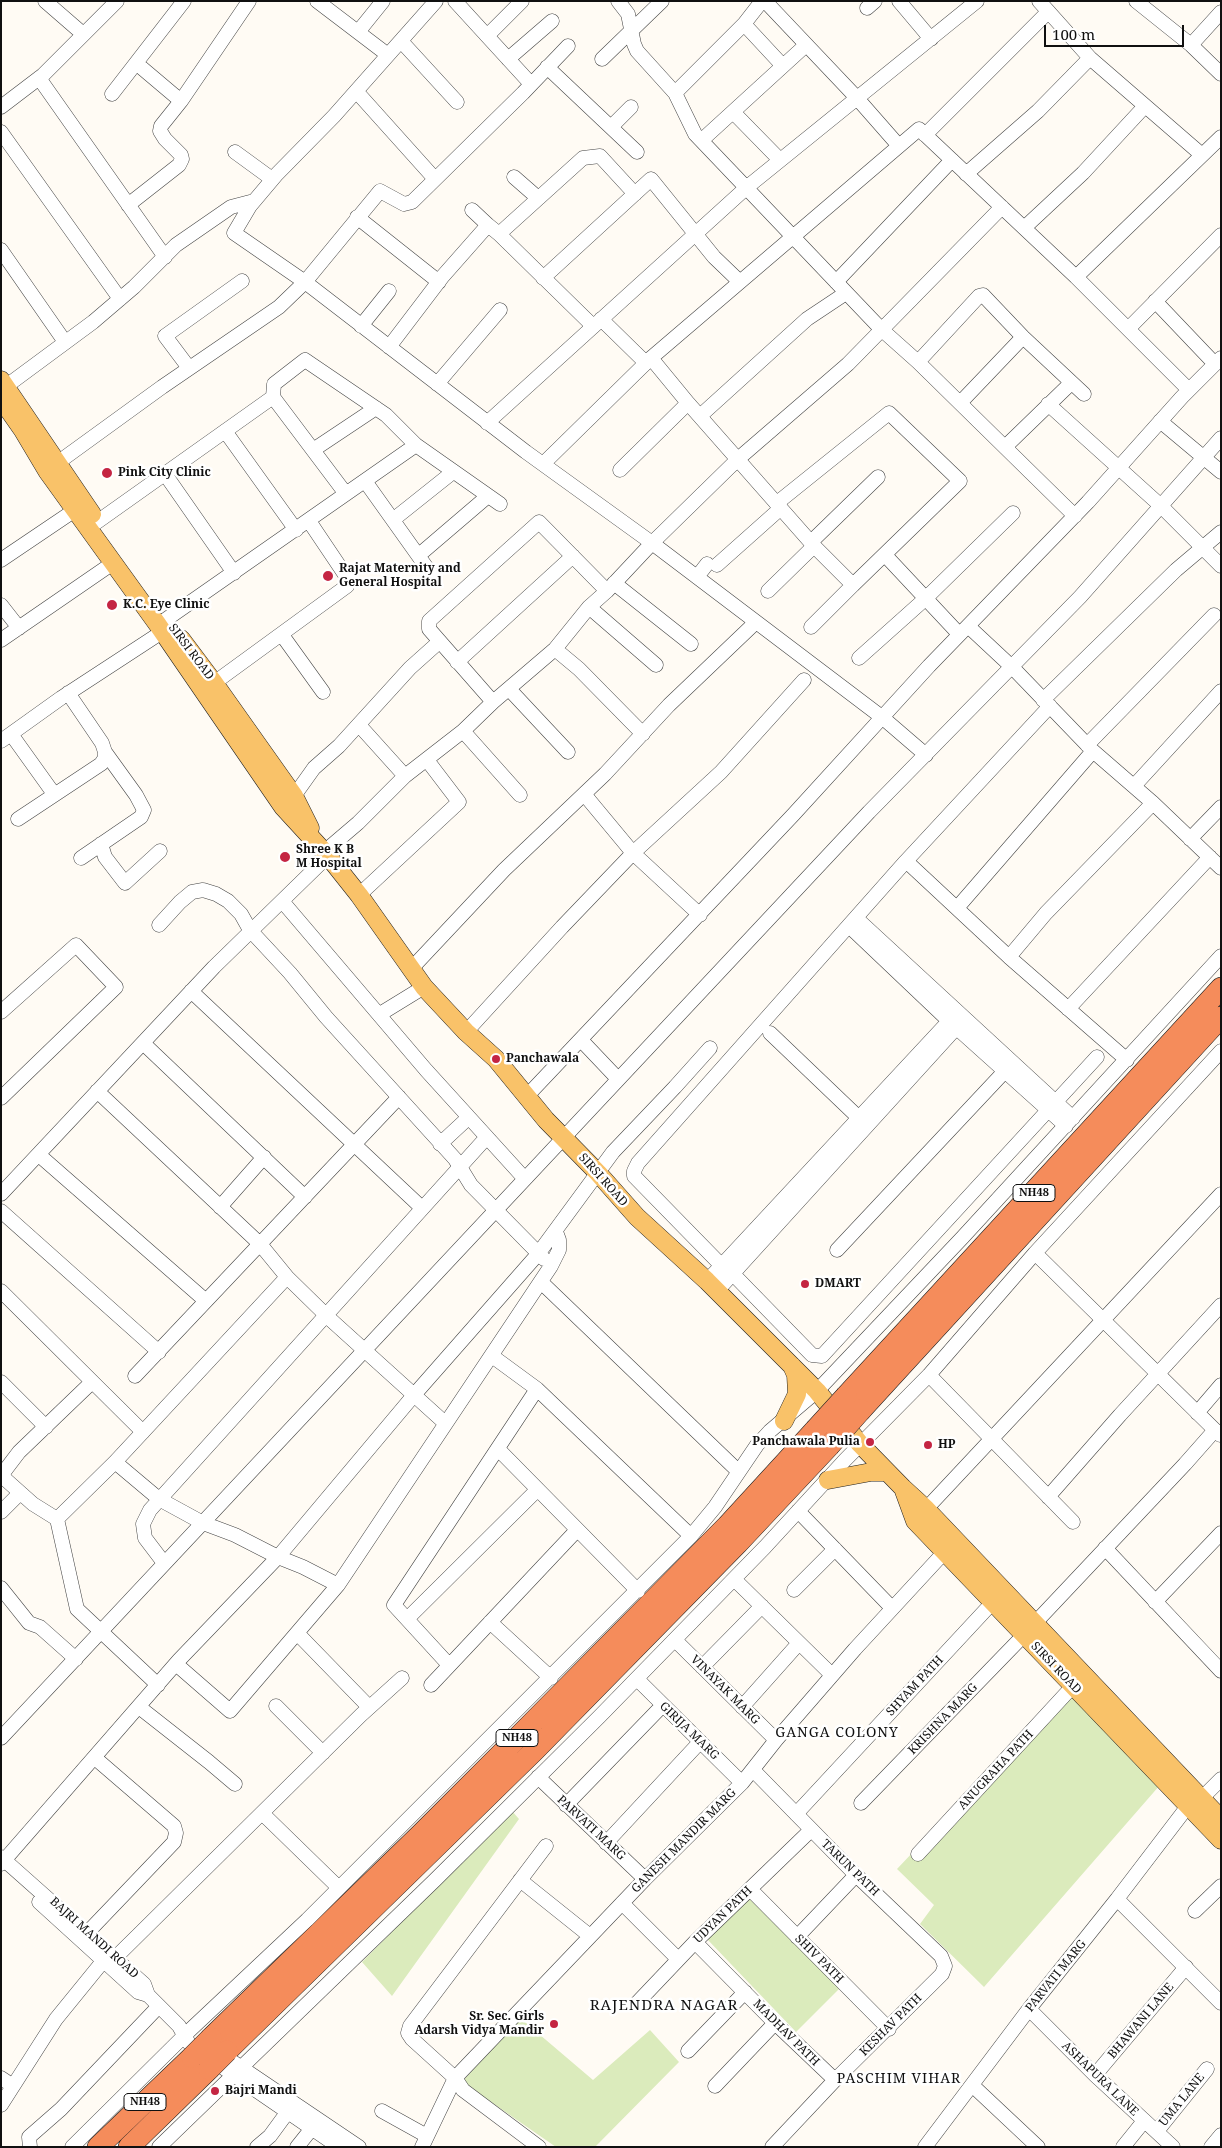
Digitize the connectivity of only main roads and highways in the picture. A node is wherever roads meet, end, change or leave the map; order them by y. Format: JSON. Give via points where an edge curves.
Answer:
{"nodes":[{"id":1,"x":3,"y":389,"type":"edge"},
{"id":2,"x":52,"y":466,"type":"junction"},
{"id":3,"x":162,"y":626,"type":"junction"},
{"id":4,"x":326,"y":854,"type":"junction"},
{"id":5,"x":1221,"y":988,"type":"edge"},
{"id":6,"x":1221,"y":1017,"type":"edge"},
{"id":7,"x":791,"y":1365,"type":"junction"},
{"id":8,"x":853,"y":1403,"type":"junction"},
{"id":9,"x":784,"y":1421,"type":"road end"},
{"id":10,"x":887,"y":1472,"type":"junction"},
{"id":11,"x":828,"y":1480,"type":"road end"},
{"id":12,"x":903,"y":1488,"type":"junction"},
{"id":13,"x":951,"y":1546,"type":"junction"},
{"id":14,"x":1030,"y":1629,"type":"junction"},
{"id":15,"x":1194,"y":1802,"type":"junction"},
{"id":16,"x":1221,"y":1819,"type":"edge"},
{"id":17,"x":1221,"y":1840,"type":"edge"},
{"id":18,"x":219,"y":2045,"type":"junction"},
{"id":19,"x":98,"y":2147,"type":"edge"},
{"id":20,"x":129,"y":2147,"type":"edge"}],
"edges":[{"from":1,"to":2,"type":"main road","name":"SIRSI ROAD"},
{"from":2,"to":3,"type":"main road","name":"SIRSI ROAD","via":[[96,522]]},
{"from":2,"to":3,"type":"main road","name":"SIRSI ROAD","via":[[75,510]]},
{"from":3,"to":4,"type":"main road","name":"SIRSI ROAD","via":[[283,807]]},
{"from":3,"to":4,"type":"main road","name":"SIRSI ROAD","via":[[214,683],[294,796]]},
{"from":4,"to":7,"type":"main road","name":"SIRSI ROAD","via":[[424,987],[496,1059],[526,1097],[637,1217]]},
{"from":5,"to":8,"type":"highway","number":"NH48"},
{"from":6,"to":8,"type":"highway","number":"NH48"},
{"from":7,"to":9,"type":"main road","via":[[796,1375],[797,1394]]},
{"from":7,"to":10,"type":"main road","name":"SIRSI ROAD"},
{"from":8,"to":18,"type":"highway","number":"NH48","bridge":true,"via":[[814,1430],[728,1526]]},
{"from":8,"to":18,"type":"highway","number":"NH48","bridge":true,"via":[[829,1446],[529,1757]]},
{"from":10,"to":11,"type":"main road"},
{"from":10,"to":12,"type":"main road","name":"SIRSI ROAD"},
{"from":12,"to":13,"type":"main road","name":"SIRSI ROAD","via":[[926,1509]]},
{"from":12,"to":13,"type":"main road","name":"SIRSI ROAD","via":[[915,1521]]},
{"from":13,"to":14,"type":"main road","name":"SIRSI ROAD"},
{"from":13,"to":14,"type":"main road","name":"SIRSI ROAD","via":[[993,1602]]},
{"from":14,"to":15,"type":"main road","name":"SIRSI ROAD"},
{"from":14,"to":15,"type":"main road","name":"SIRSI ROAD","via":[[1073,1686]]},
{"from":15,"to":16,"type":"main road","name":"SIRSI ROAD"},
{"from":15,"to":17,"type":"main road","name":"SIRSI ROAD"},
{"from":18,"to":19,"type":"highway","number":"NH48","bridge":true,"via":[[192,2057]]},
{"from":18,"to":20,"type":"highway","number":"NH48","bridge":true,"via":[[209,2069]]}]}
